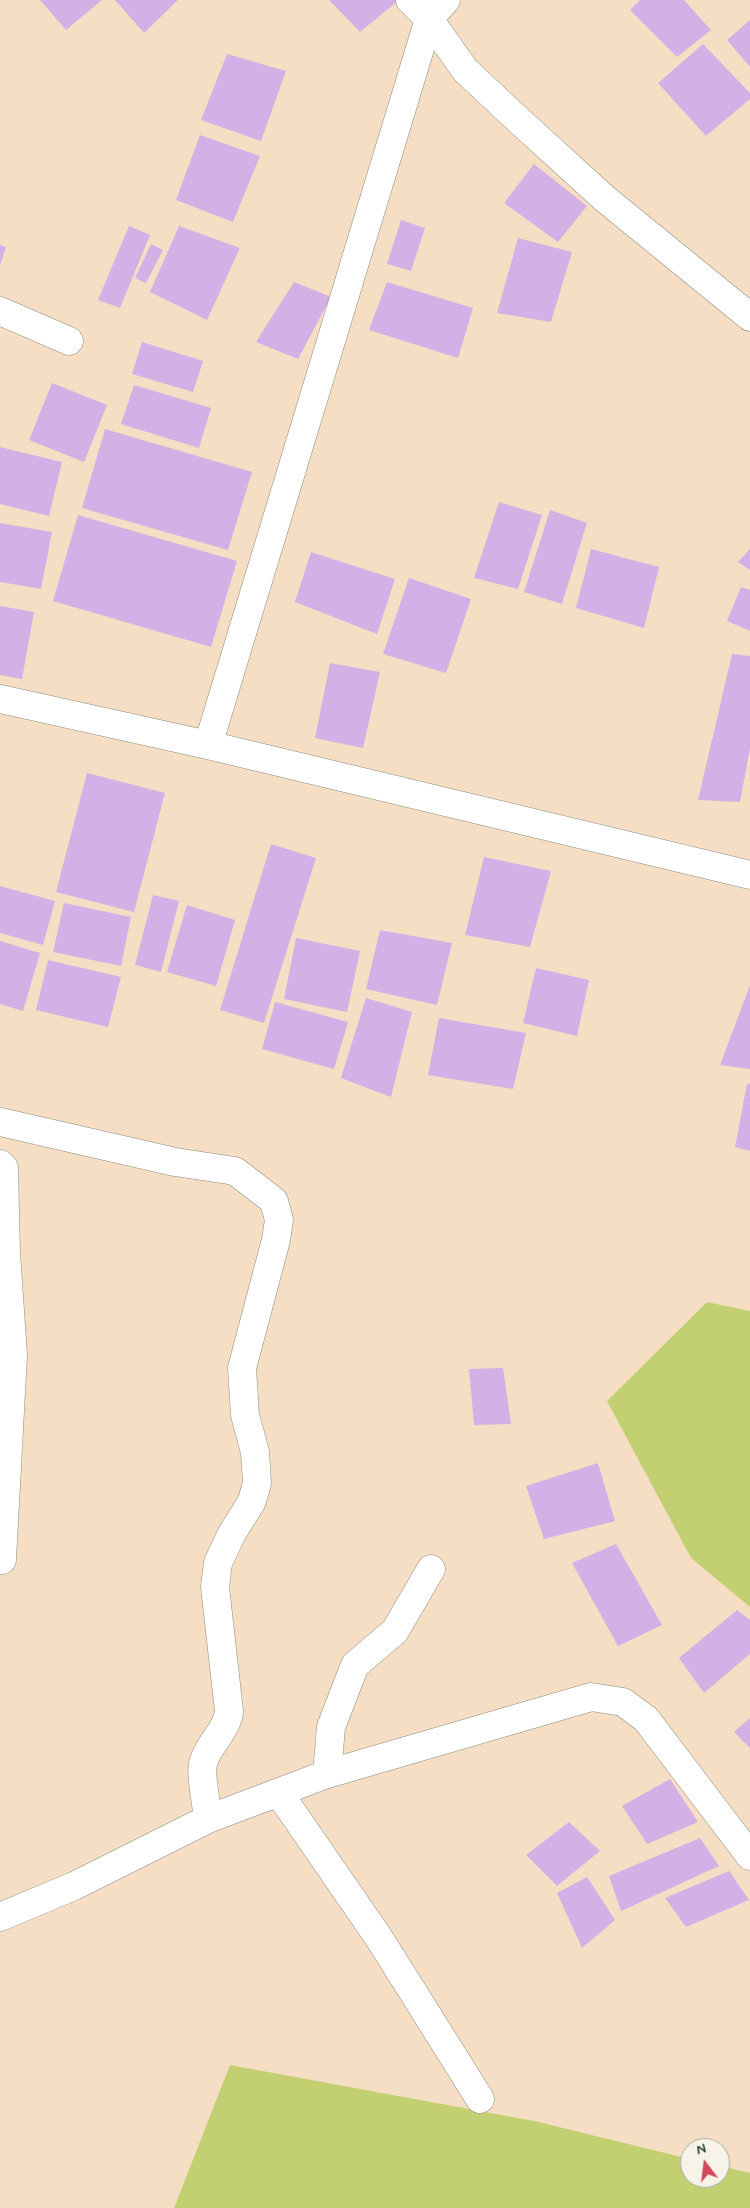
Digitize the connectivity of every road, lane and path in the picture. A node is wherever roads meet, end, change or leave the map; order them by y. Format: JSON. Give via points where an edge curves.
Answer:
{"nodes":[{"id":1,"x":428,"y":6,"type":"edge"},
{"id":2,"x":0,"y":311,"type":"edge"},
{"id":3,"x":750,"y":317,"type":"edge"},
{"id":4,"x":69,"y":341,"type":"dead end"},
{"id":5,"x":0,"y":699,"type":"edge"},
{"id":6,"x":208,"y":745,"type":"junction"},
{"id":7,"x":750,"y":875,"type":"edge"},
{"id":8,"x":0,"y":1122,"type":"edge"},
{"id":9,"x":0,"y":1164,"type":"edge"},
{"id":10,"x":2,"y":1560,"type":"dead end"},
{"id":11,"x":431,"y":1569,"type":"dead end"},
{"id":12,"x":326,"y":1774,"type":"junction"},
{"id":13,"x":279,"y":1793,"type":"junction"},
{"id":14,"x":208,"y":1819,"type":"junction"},
{"id":15,"x":750,"y":1856,"type":"edge"},
{"id":16,"x":0,"y":1917,"type":"edge"},
{"id":17,"x":480,"y":2099,"type":"dead end"}],
"edges":[{"from":1,"to":3,"type":"street","via":[[465,70],[604,198]]},
{"from":1,"to":6,"type":"street"},
{"from":2,"to":4,"type":"street"},
{"from":5,"to":6,"type":"street"},
{"from":6,"to":7,"type":"street"},
{"from":8,"to":14,"type":"street","via":[[175,1162],[235,1172],[274,1201],[279,1220],[276,1240],[242,1368],[245,1414],[255,1452],[256,1484],[252,1501],[218,1563],[214,1587],[229,1711],[228,1719],[208,1749],[202,1766]]},
{"from":9,"to":10,"type":"street","via":[[4,1168],[13,1355]]},
{"from":11,"to":12,"type":"street","via":[[395,1631],[355,1665],[331,1727]]},
{"from":12,"to":13,"type":"street"},
{"from":12,"to":15,"type":"street","via":[[591,1698],[623,1702],[646,1719]]},
{"from":13,"to":14,"type":"street"},
{"from":13,"to":17,"type":"street","via":[[379,1938]]},
{"from":14,"to":16,"type":"street","via":[[74,1886]]}]}
